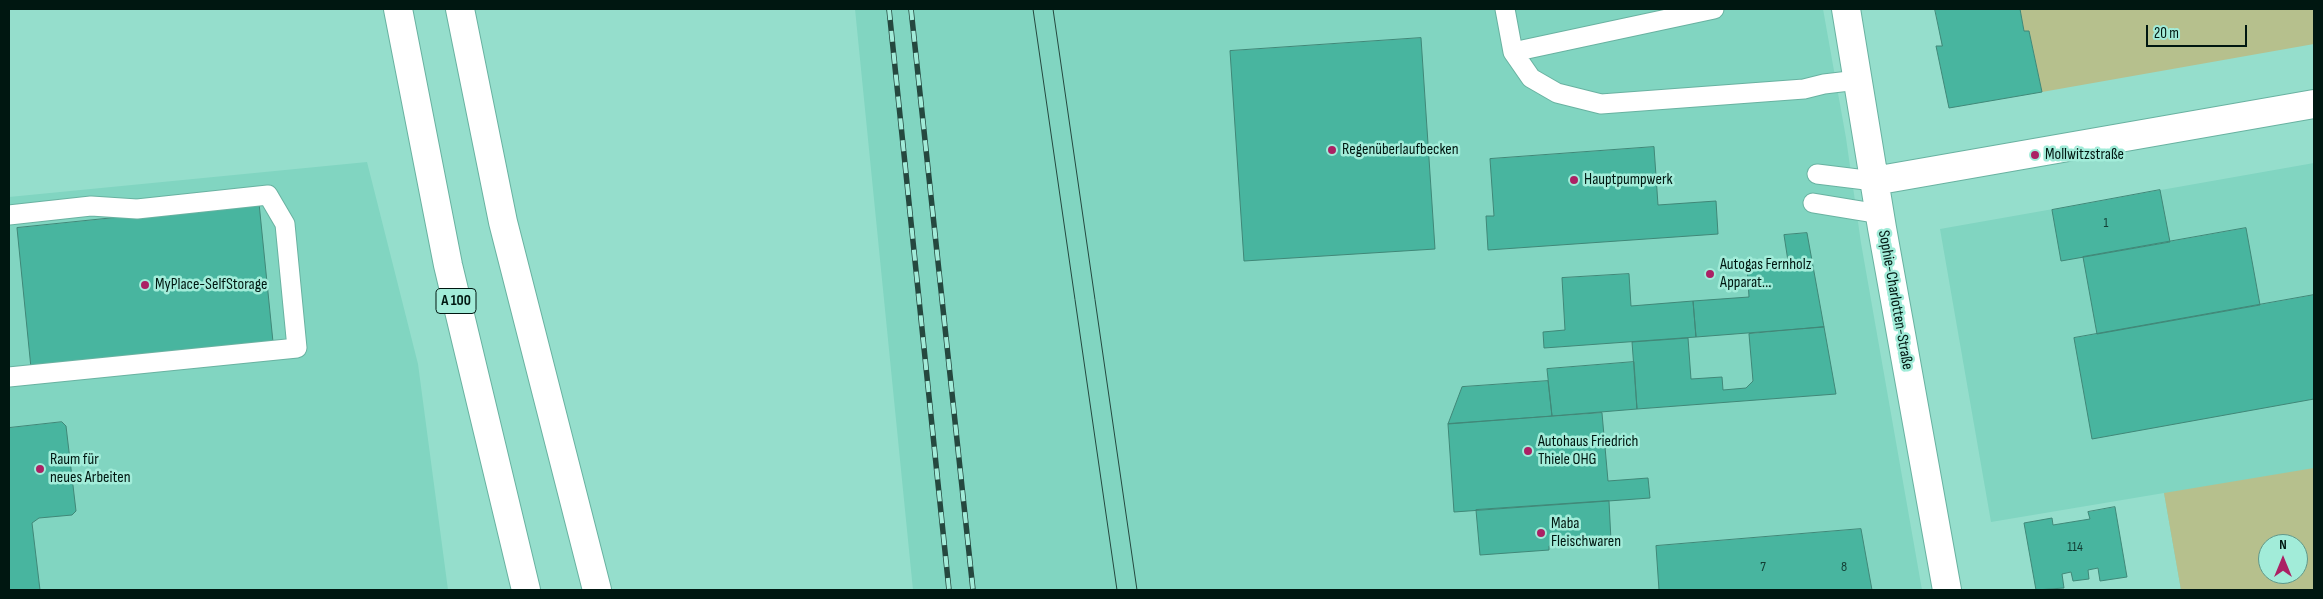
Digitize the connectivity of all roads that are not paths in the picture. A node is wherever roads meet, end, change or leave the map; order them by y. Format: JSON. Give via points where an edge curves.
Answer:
{"nodes":[{"id":1,"x":398,"y":9,"type":"edge"},
{"id":2,"x":460,"y":9,"type":"edge"},
{"id":3,"x":1505,"y":9,"type":"edge"},
{"id":4,"x":1714,"y":9,"type":"edge"},
{"id":5,"x":1846,"y":9,"type":"edge"},
{"id":6,"x":1513,"y":52,"type":"junction"},
{"id":7,"x":1858,"y":80,"type":"junction"},
{"id":8,"x":2314,"y":104,"type":"edge"},
{"id":9,"x":1817,"y":174,"type":"dead end"},
{"id":10,"x":1874,"y":181,"type":"junction"},
{"id":11,"x":1813,"y":204,"type":"dead end"},
{"id":12,"x":9,"y":214,"type":"edge"},
{"id":13,"x":1880,"y":214,"type":"junction"},
{"id":14,"x":9,"y":377,"type":"edge"},
{"id":15,"x":526,"y":590,"type":"edge"},
{"id":16,"x":597,"y":590,"type":"edge"},
{"id":17,"x":1947,"y":590,"type":"edge"}],
"edges":[{"from":1,"to":15,"type":"main road","number":"A 100","via":[[448,265]]},
{"from":2,"to":16,"type":"main road","via":[[503,222]]},
{"from":3,"to":6,"type":"lane"},
{"from":4,"to":6,"type":"lane"},
{"from":5,"to":7,"type":"main road","name":"Sophie-Charlotten-Straße"},
{"from":6,"to":7,"type":"lane","via":[[1531,78],[1557,93],[1601,104],[1804,89]]},
{"from":7,"to":10,"type":"main road","name":"Sophie-Charlotten-Straße"},
{"from":8,"to":10,"type":"main road"},
{"from":9,"to":10,"type":"lane"},
{"from":10,"to":13,"type":"main road","name":"Sophie-Charlotten-Straße"},
{"from":11,"to":13,"type":"lane"},
{"from":12,"to":14,"type":"lane","via":[[91,206],[137,208],[268,195],[285,224],[297,348]]},
{"from":13,"to":17,"type":"main road","name":"Sophie-Charlotten-Straße"}]}
